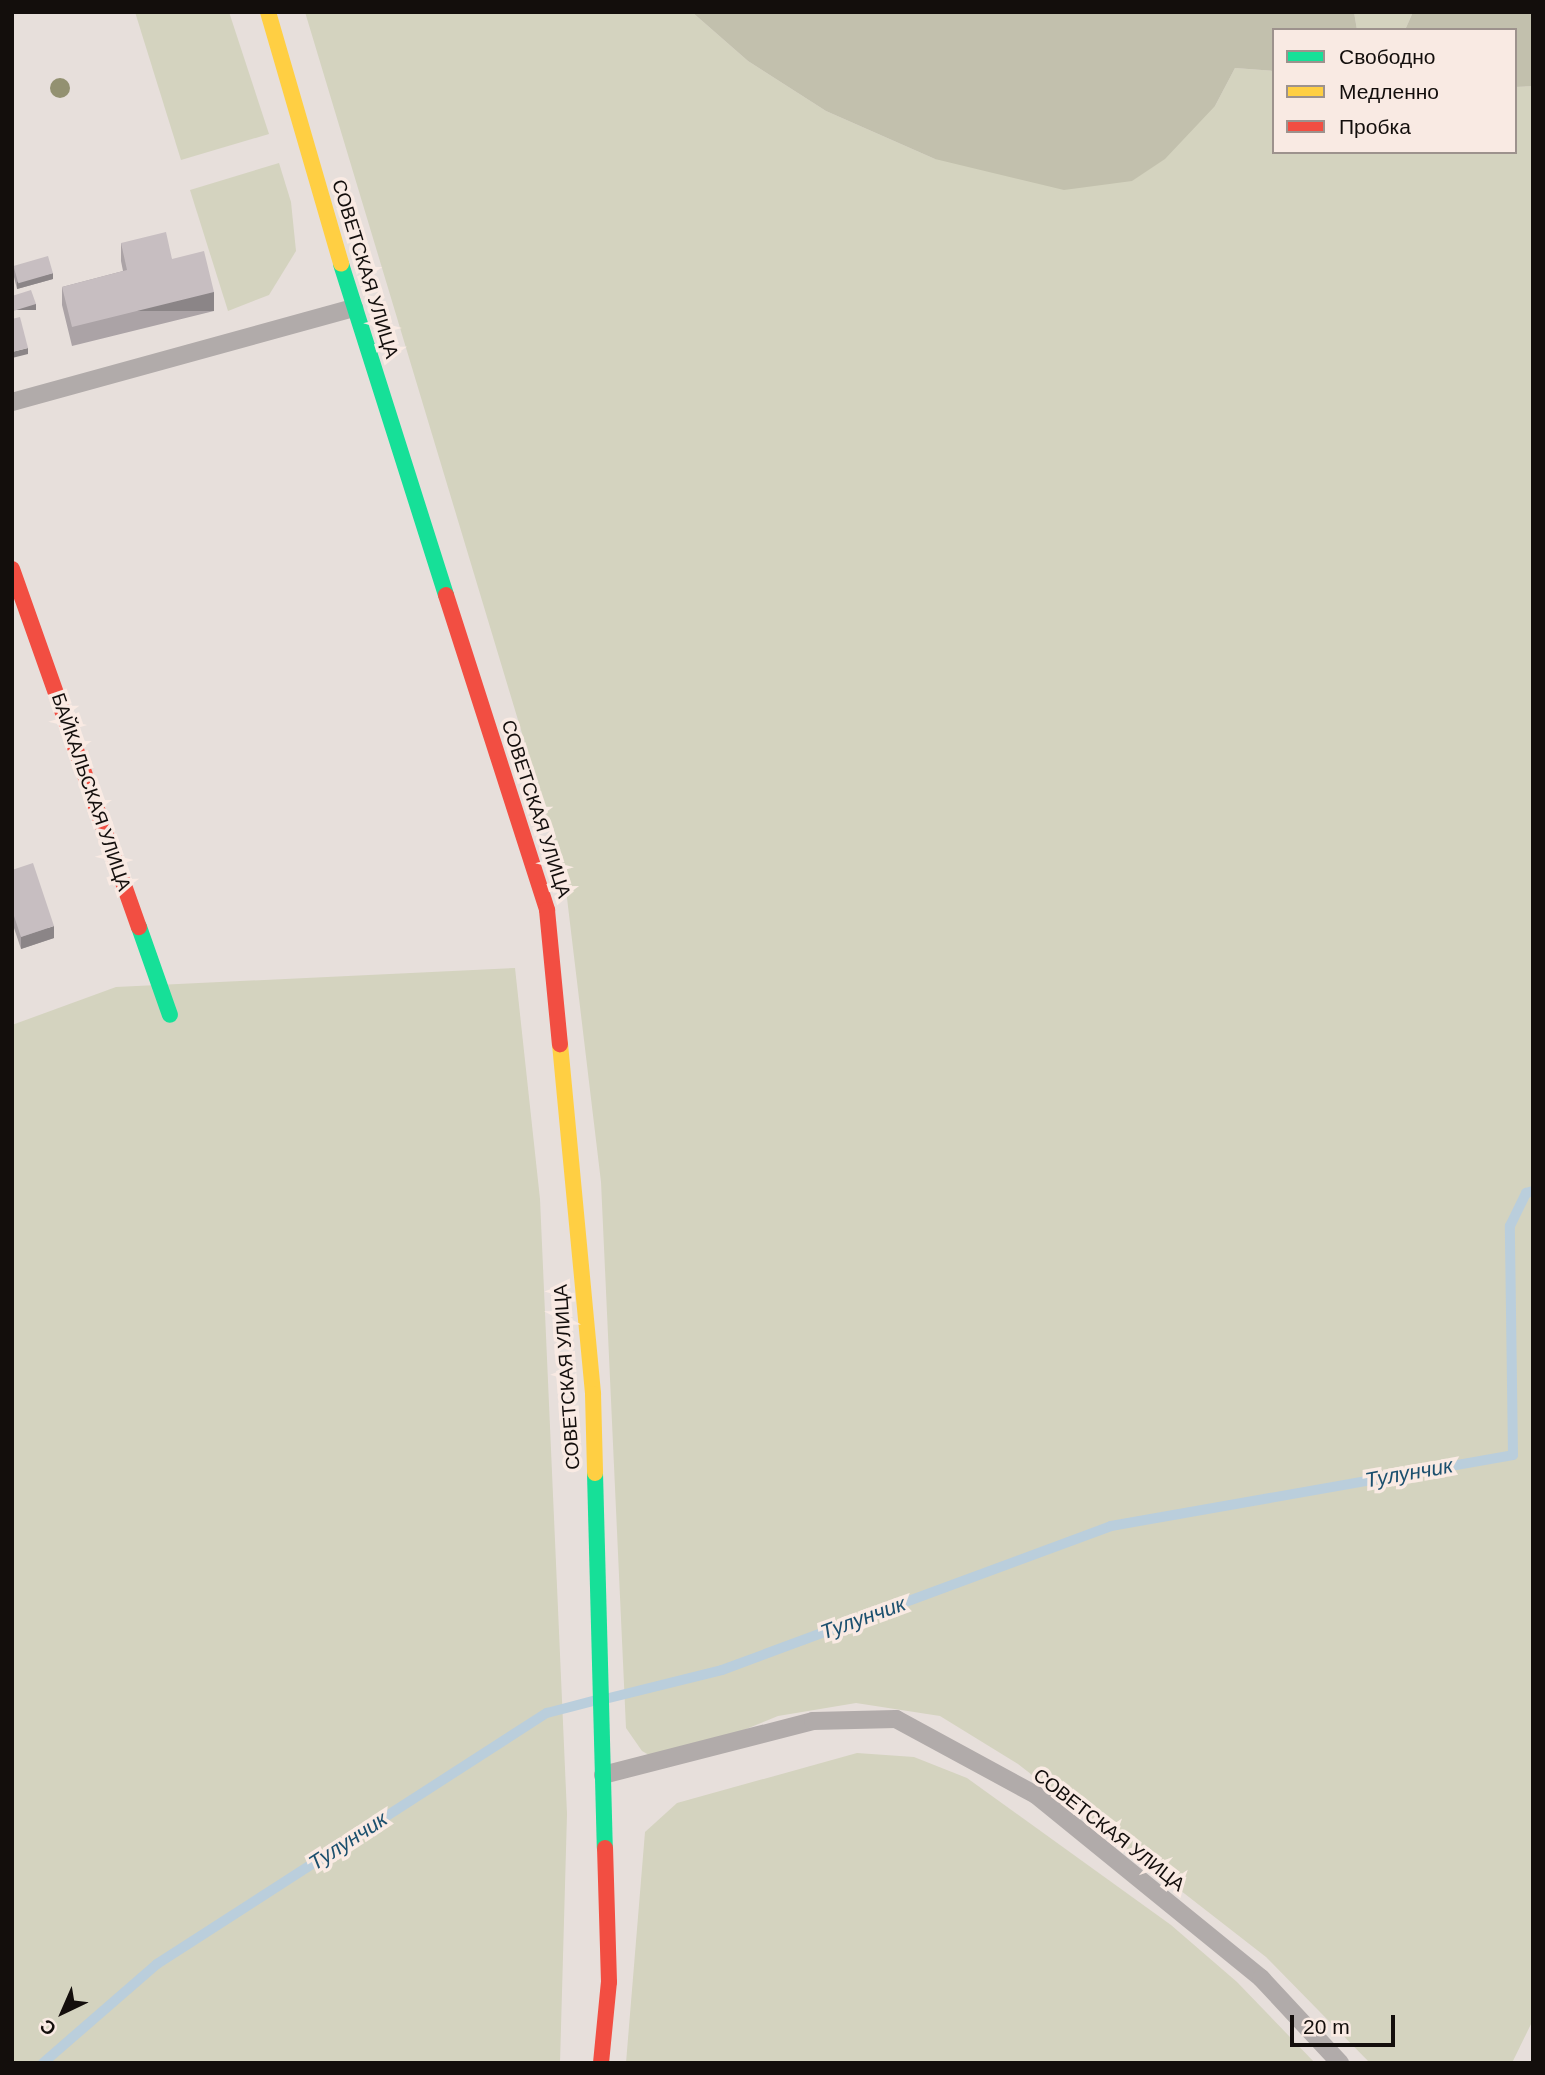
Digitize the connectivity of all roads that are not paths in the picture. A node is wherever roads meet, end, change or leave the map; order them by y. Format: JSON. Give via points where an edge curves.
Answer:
{"nodes":[{"id":1,"x":268,"y":12,"type":"edge"},
{"id":2,"x":354,"y":308,"type":"junction"},
{"id":3,"x":12,"y":402,"type":"edge"},
{"id":4,"x":12,"y":569,"type":"edge"},
{"id":5,"x":170,"y":1015,"type":"dead end"},
{"id":6,"x":603,"y":1775,"type":"junction"},
{"id":7,"x":601,"y":2063,"type":"edge"},
{"id":8,"x":1340,"y":2063,"type":"edge"}],
"edges":[{"from":1,"to":2,"type":"street","name":"СОВЕТСКАЯ УЛИЦА"},
{"from":2,"to":3,"type":"lane"},
{"from":2,"to":6,"type":"street","name":"СОВЕТСКАЯ УЛИЦА","via":[[547,911],[593,1394]]},
{"from":4,"to":5,"type":"street","name":"БАЙКАЛЬСКАЯ УЛИЦА"},
{"from":6,"to":7,"type":"street","name":"СОВЕТСКАЯ УЛИЦА","via":[[609,1982]]},
{"from":6,"to":8,"type":"lane","name":"СОВЕТСКАЯ УЛИЦА","via":[[813,1721],[895,1719],[1036,1795],[1261,1978]]}]}
